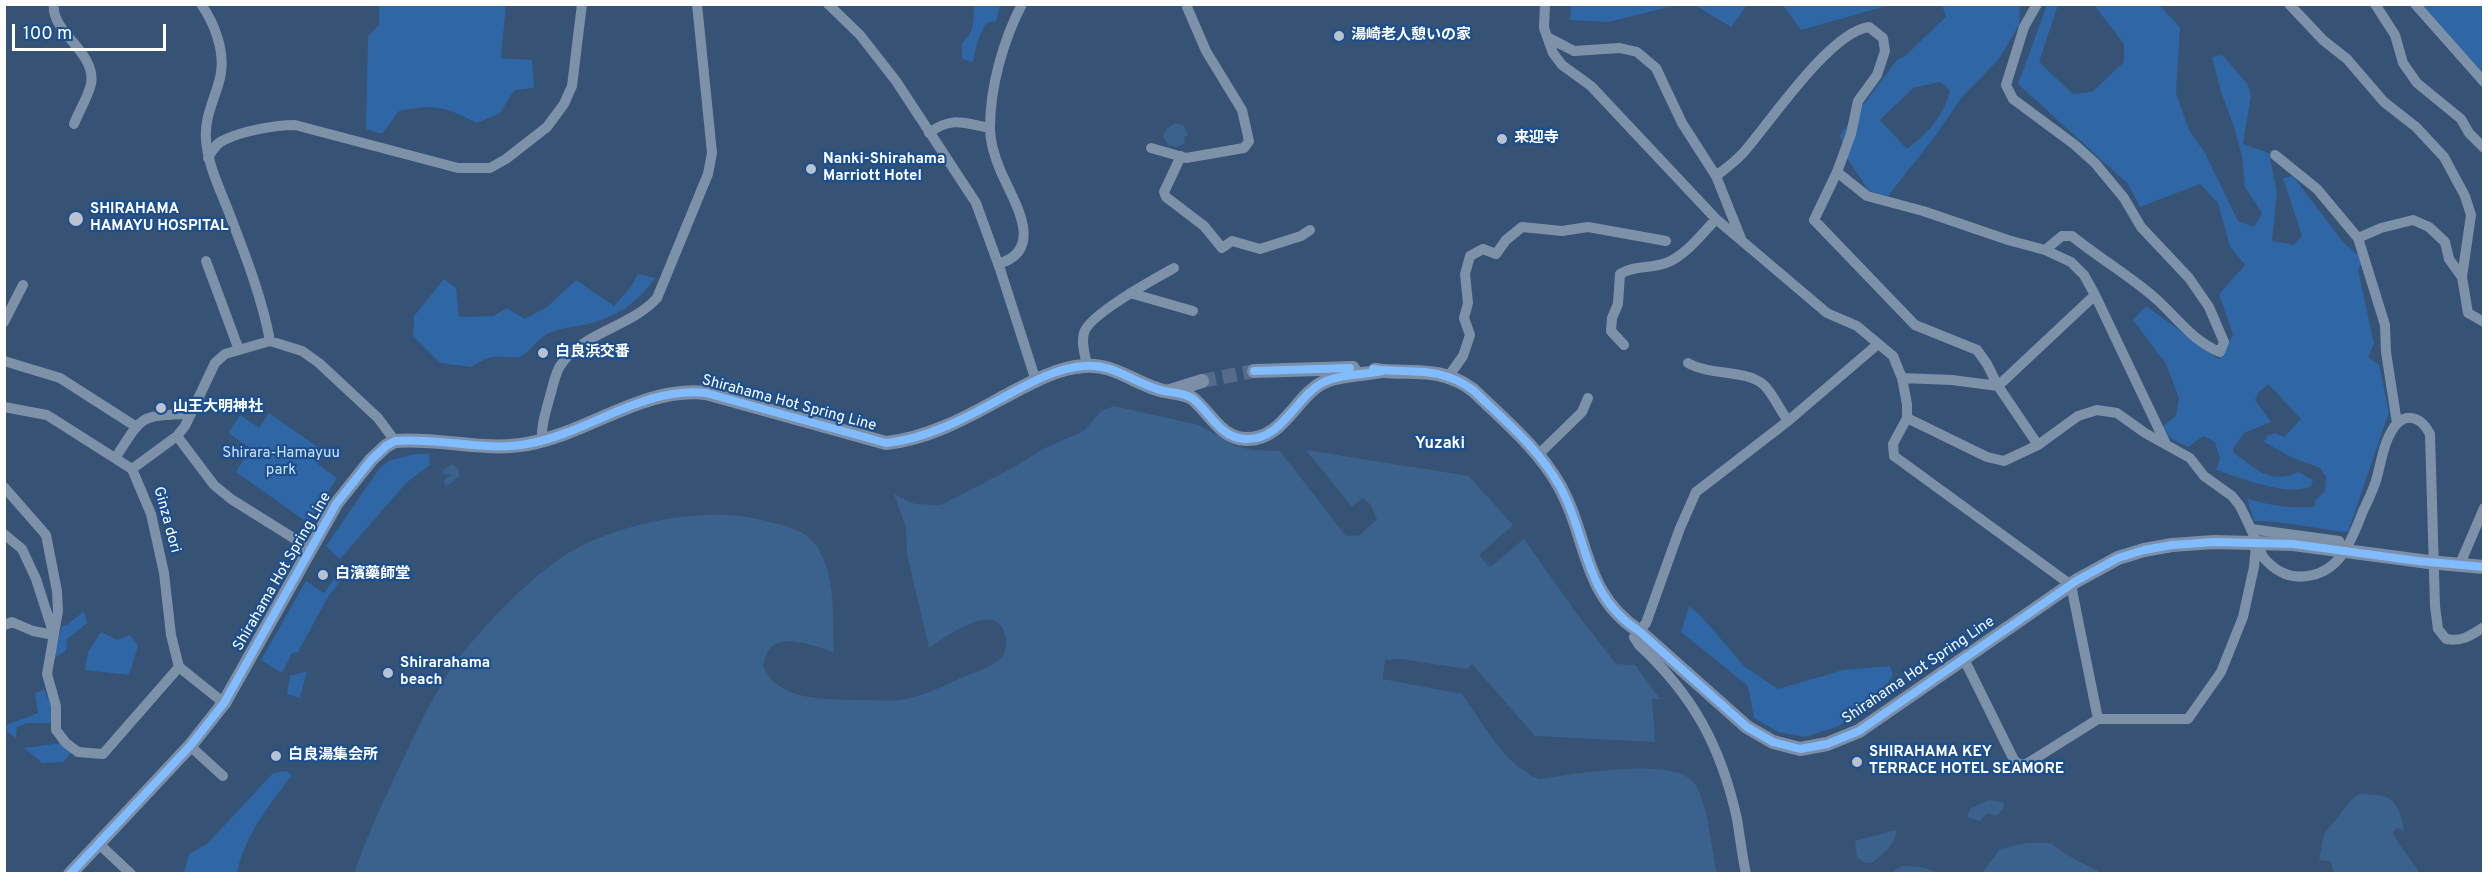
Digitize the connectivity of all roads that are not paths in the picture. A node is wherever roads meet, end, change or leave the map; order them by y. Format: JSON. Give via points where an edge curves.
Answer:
{"nodes":[{"id":1,"x":54,"y":4,"type":"edge"},
{"id":2,"x":201,"y":4,"type":"edge"},
{"id":3,"x":582,"y":4,"type":"edge"},
{"id":4,"x":697,"y":4,"type":"edge"},
{"id":5,"x":828,"y":4,"type":"edge"},
{"id":6,"x":1022,"y":4,"type":"edge"},
{"id":7,"x":1188,"y":4,"type":"edge"},
{"id":8,"x":1545,"y":4,"type":"edge"},
{"id":9,"x":2037,"y":4,"type":"edge"},
{"id":10,"x":2289,"y":4,"type":"edge"},
{"id":11,"x":2375,"y":4,"type":"edge"},
{"id":12,"x":2415,"y":4,"type":"edge"},
{"id":13,"x":1547,"y":37,"type":"junction"},
{"id":14,"x":2484,"y":82,"type":"edge"},
{"id":15,"x":206,"y":121,"type":"junction"},
{"id":16,"x":74,"y":124,"type":"dead end"},
{"id":17,"x":990,"y":128,"type":"junction"},
{"id":18,"x":929,"y":133,"type":"junction"},
{"id":19,"x":223,"y":140,"type":"junction"},
{"id":20,"x":1151,"y":148,"type":"dead end"},
{"id":21,"x":2484,"y":148,"type":"edge"},
{"id":22,"x":2275,"y":155,"type":"dead end"},
{"id":23,"x":1181,"y":156,"type":"junction"},
{"id":24,"x":208,"y":158,"type":"junction"},
{"id":25,"x":1837,"y":172,"type":"junction"},
{"id":26,"x":1716,"y":176,"type":"junction"},
{"id":27,"x":1716,"y":219,"type":"junction"},
{"id":28,"x":1310,"y":230,"type":"dead end"},
{"id":29,"x":2358,"y":238,"type":"junction"},
{"id":30,"x":1666,"y":241,"type":"dead end"},
{"id":31,"x":1743,"y":242,"type":"junction"},
{"id":32,"x":2045,"y":250,"type":"junction"},
{"id":33,"x":206,"y":261,"type":"dead end"},
{"id":34,"x":998,"y":264,"type":"junction"},
{"id":35,"x":1174,"y":268,"type":"dead end"},
{"id":36,"x":2462,"y":277,"type":"junction"},
{"id":37,"x":23,"y":285,"type":"dead end"},
{"id":38,"x":1130,"y":293,"type":"junction"},
{"id":39,"x":2095,"y":295,"type":"junction"},
{"id":40,"x":1193,"y":310,"type":"dead end"},
{"id":41,"x":4,"y":322,"type":"edge"},
{"id":42,"x":2484,"y":322,"type":"edge"},
{"id":43,"x":270,"y":341,"type":"junction"},
{"id":44,"x":1878,"y":344,"type":"junction"},
{"id":45,"x":1624,"y":345,"type":"dead end"},
{"id":46,"x":239,"y":350,"type":"junction"},
{"id":47,"x":4,"y":361,"type":"edge"},
{"id":48,"x":1688,"y":363,"type":"dead end"},
{"id":49,"x":1087,"y":365,"type":"junction"},
{"id":50,"x":1254,"y":370,"type":"tunnel mouth"},
{"id":51,"x":1382,"y":371,"type":"junction"},
{"id":52,"x":1448,"y":377,"type":"junction"},
{"id":53,"x":1902,"y":378,"type":"junction"},
{"id":54,"x":1036,"y":381,"type":"junction"},
{"id":55,"x":1202,"y":381,"type":"tunnel mouth"},
{"id":56,"x":1998,"y":386,"type":"junction"},
{"id":57,"x":1167,"y":392,"type":"junction"},
{"id":58,"x":1588,"y":398,"type":"dead end"},
{"id":59,"x":4,"y":406,"type":"edge"},
{"id":60,"x":191,"y":414,"type":"junction"},
{"id":61,"x":1907,"y":418,"type":"junction"},
{"id":62,"x":1788,"y":421,"type":"junction"},
{"id":63,"x":2397,"y":423,"type":"junction"},
{"id":64,"x":135,"y":426,"type":"junction"},
{"id":65,"x":177,"y":436,"type":"junction"},
{"id":66,"x":395,"y":441,"type":"junction"},
{"id":67,"x":542,"y":441,"type":"junction"},
{"id":68,"x":2165,"y":442,"type":"junction"},
{"id":69,"x":2038,"y":445,"type":"junction"},
{"id":70,"x":1538,"y":455,"type":"junction"},
{"id":71,"x":116,"y":457,"type":"junction"},
{"id":72,"x":132,"y":469,"type":"junction"},
{"id":73,"x":4,"y":487,"type":"edge"},
{"id":74,"x":2484,"y":508,"type":"edge"},
{"id":75,"x":2251,"y":529,"type":"junction"},
{"id":76,"x":4,"y":534,"type":"edge"},
{"id":77,"x":311,"y":549,"type":"junction"},
{"id":78,"x":2260,"y":551,"type":"junction"},
{"id":79,"x":2344,"y":551,"type":"junction"},
{"id":80,"x":2455,"y":564,"type":"junction"},
{"id":81,"x":2484,"y":567,"type":"edge"},
{"id":82,"x":2071,"y":585,"type":"junction"},
{"id":83,"x":4,"y":625,"type":"edge"},
{"id":84,"x":2484,"y":627,"type":"edge"},
{"id":85,"x":1639,"y":631,"type":"junction"},
{"id":86,"x":54,"y":635,"type":"junction"},
{"id":87,"x":1964,"y":658,"type":"junction"},
{"id":88,"x":179,"y":667,"type":"junction"},
{"id":89,"x":224,"y":703,"type":"junction"},
{"id":90,"x":2098,"y":719,"type":"junction"},
{"id":91,"x":190,"y":746,"type":"junction"},
{"id":92,"x":223,"y":776,"type":"dead end"},
{"id":93,"x":98,"y":843,"type":"junction"},
{"id":94,"x":70,"y":873,"type":"edge"},
{"id":95,"x":131,"y":873,"type":"edge"},
{"id":96,"x":1746,"y":873,"type":"edge"}],
"edges":[{"from":1,"to":16,"type":"street","via":[[58,20],[91,68],[91,85]]},
{"from":2,"to":15,"type":"street","via":[[210,16],[221,54],[221,76]]},
{"from":3,"to":19,"type":"street","via":[[573,86],[564,104],[547,127],[490,168],[458,168],[295,125]]},
{"from":4,"to":67,"type":"street","via":[[712,153],[708,174],[657,298],[648,309],[573,351],[560,367],[543,421]]},
{"from":5,"to":18,"type":"street","via":[[860,35]]},
{"from":6,"to":17,"type":"street","via":[[996,79]]},
{"from":7,"to":23,"type":"street","via":[[1206,51],[1242,110],[1249,141],[1244,148]]},
{"from":8,"to":13,"type":"street"},
{"from":9,"to":32,"type":"street","via":[[2024,27],[2006,85],[2013,99],[2075,145],[2124,198],[2141,226],[2189,278],[2209,307],[2224,342],[2220,352],[2209,348],[2155,298],[2072,236],[2062,236]]},
{"from":10,"to":36,"type":"street","via":[[2444,158],[2471,215]]},
{"from":11,"to":21,"type":"street","via":[[2395,35],[2403,63],[2416,83],[2461,119]]},
{"from":12,"to":14,"type":"street"},
{"from":13,"to":26,"type":"street","via":[[1574,51],[1620,48],[1636,52],[1650,63]]},
{"from":13,"to":27,"type":"street","via":[[1562,65],[1591,86]]},
{"from":15,"to":19,"type":"street"},
{"from":15,"to":24,"type":"street"},
{"from":17,"to":18,"type":"street","via":[[950,121]]},
{"from":17,"to":34,"type":"street","via":[[997,162],[1015,199],[1023,229],[1021,249],[1009,261]]},
{"from":18,"to":34,"type":"street","via":[[976,203]]},
{"from":19,"to":24,"type":"street"},
{"from":20,"to":23,"type":"street"},
{"from":22,"to":29,"type":"street","via":[[2317,189]]},
{"from":23,"to":28,"type":"street","via":[[1164,192],[1166,197],[1204,226],[1222,248],[1232,241],[1260,249]]},
{"from":24,"to":43,"type":"street","via":[[242,247]]},
{"from":25,"to":26,"type":"street","via":[[1858,101],[1877,75],[1886,51],[1882,38],[1869,27],[1857,29],[1805,75],[1742,154]]},
{"from":25,"to":32,"type":"street","via":[[1867,196]]},
{"from":25,"to":56,"type":"street","via":[[1814,220],[1915,325],[1977,350]]},
{"from":26,"to":31,"type":"street"},
{"from":27,"to":31,"type":"street"},
{"from":27,"to":45,"type":"street","via":[[1669,262],[1656,267],[1628,268],[1620,274],[1611,331]]},
{"from":29,"to":36,"type":"street","via":[[2413,220],[2429,227],[2445,242],[2449,259]]},
{"from":29,"to":63,"type":"street","via":[[2385,325]]},
{"from":30,"to":52,"type":"street","via":[[1588,227],[1562,231],[1522,227],[1496,254],[1483,249],[1470,256],[1465,274],[1468,303],[1464,318],[1470,335],[1463,356]]},
{"from":31,"to":44,"type":"street","via":[[1827,313],[1857,326]]},
{"from":32,"to":39,"type":"street","via":[[2071,262]]},
{"from":33,"to":46,"type":"street"},
{"from":34,"to":54,"type":"street"},
{"from":35,"to":38,"type":"street"},
{"from":36,"to":42,"type":"street","via":[[2468,313]]},
{"from":37,"to":41,"type":"street"},
{"from":38,"to":40,"type":"street"},
{"from":38,"to":49,"type":"street","via":[[1084,330]]},
{"from":39,"to":56,"type":"street"},
{"from":39,"to":68,"type":"street"},
{"from":43,"to":46,"type":"street"},
{"from":43,"to":66,"type":"street","via":[[302,351],[319,363],[378,418]]},
{"from":44,"to":53,"type":"street","via":[[1893,356]]},
{"from":44,"to":62,"type":"street"},
{"from":46,"to":60,"type":"street","via":[[214,363]]},
{"from":47,"to":64,"type":"street","via":[[60,378]]},
{"from":48,"to":62,"type":"street","via":[[1697,369],[1748,377],[1764,385]]},
{"from":49,"to":54,"type":"main road","name":"Shirahama Hot Spring Line"},
{"from":49,"to":57,"type":"main road","name":"Shirahama Hot Spring Line","via":[[1114,369]]},
{"from":50,"to":51,"type":"main road","name":"Shirahama Hot Spring Line"},
{"from":51,"to":52,"type":"main road","name":"Shirahama Hot Spring Line","via":[[1413,370]]},
{"from":51,"to":57,"type":"main road","name":"Shirahama Hot Spring Line","via":[[1323,382],[1271,432],[1254,438],[1234,437],[1191,397]]},
{"from":52,"to":70,"type":"main road","name":"Shirahama Hot Spring Line","via":[[1473,390]]},
{"from":53,"to":56,"type":"street"},
{"from":53,"to":61,"type":"street"},
{"from":54,"to":67,"type":"main road","name":"Shirahama Hot Spring Line","via":[[910,441],[885,443],[689,391],[644,401]]},
{"from":55,"to":57,"type":"main road"},
{"from":56,"to":69,"type":"street"},
{"from":58,"to":70,"type":"street","via":[[1582,412]]},
{"from":59,"to":71,"type":"street","name":"Ginza dori","via":[[47,415]]},
{"from":60,"to":64,"type":"street","via":[[148,417]]},
{"from":60,"to":65,"type":"street"},
{"from":61,"to":69,"type":"street","via":[[1987,457],[2004,461]]},
{"from":61,"to":82,"type":"street","via":[[1893,444],[1894,456]]},
{"from":62,"to":85,"type":"street","via":[[1696,492],[1646,623]]},
{"from":63,"to":79,"type":"street"},
{"from":63,"to":84,"type":"street","via":[[2419,418],[2430,434],[2438,629],[2446,639],[2456,641]]},
{"from":64,"to":71,"type":"street"},
{"from":65,"to":72,"type":"street"},
{"from":65,"to":77,"type":"street","via":[[214,485]]},
{"from":66,"to":67,"type":"main road","name":"Shirahama Hot Spring Line","via":[[494,446]]},
{"from":66,"to":77,"type":"main road","name":"Shirahama Hot Spring Line","via":[[377,454],[353,482]]},
{"from":68,"to":69,"type":"street","via":[[2117,413],[2097,410],[2078,416]]},
{"from":68,"to":75,"type":"street","via":[[2190,458],[2204,476],[2232,496]]},
{"from":70,"to":85,"type":"main road","name":"Shirahama Hot Spring Line","via":[[1570,506],[1598,587],[1621,619]]},
{"from":71,"to":72,"type":"street","name":"Ginza dori"},
{"from":72,"to":88,"type":"street","name":"Ginza dori","via":[[152,514]]},
{"from":73,"to":86,"type":"street","via":[[46,535],[57,591]]},
{"from":74,"to":80,"type":"street"},
{"from":75,"to":78,"type":"street","bridge":true},
{"from":75,"to":79,"type":"street","via":[[2339,541]]},
{"from":76,"to":86,"type":"street","via":[[22,549]]},
{"from":77,"to":89,"type":"main road","name":"Shirahama Hot Spring Line"},
{"from":78,"to":79,"type":"main road","name":"Shirahama Hot Spring Line","via":[[2293,544]]},
{"from":78,"to":79,"type":"street","via":[[2271,567],[2301,577],[2320,573]]},
{"from":78,"to":82,"type":"main road","name":"Shirahama Hot Spring Line","via":[[2214,542],[2144,550]]},
{"from":78,"to":90,"type":"street","via":[[2244,617],[2221,672],[2188,719]]},
{"from":79,"to":80,"type":"main road","name":"Shirahama Hot Spring Line","bridge":true},
{"from":80,"to":81,"type":"main road","name":"Shirahama Hot Spring Line"},
{"from":82,"to":87,"type":"main road","name":"Shirahama Hot Spring Line"},
{"from":82,"to":90,"type":"street"},
{"from":83,"to":86,"type":"street","via":[[12,622]]},
{"from":85,"to":87,"type":"main road","name":"Shirahama Hot Spring Line","via":[[1747,727],[1773,742],[1800,749],[1860,731]]},
{"from":85,"to":96,"type":"street","via":[[1634,637],[1639,645],[1680,686],[1710,737],[1728,788]]},
{"from":86,"to":88,"type":"street","via":[[47,674],[56,706],[56,730],[78,752],[103,754]]},
{"from":87,"to":90,"type":"street","via":[[2020,765]]},
{"from":88,"to":89,"type":"street"},
{"from":89,"to":91,"type":"main road","name":"Shirahama Hot Spring Line"},
{"from":91,"to":92,"type":"street"},
{"from":91,"to":93,"type":"main road","name":"Shirahama Hot Spring Line"},
{"from":93,"to":94,"type":"main road","name":"Shirahama Hot Spring Line"},
{"from":93,"to":95,"type":"street"}]}
